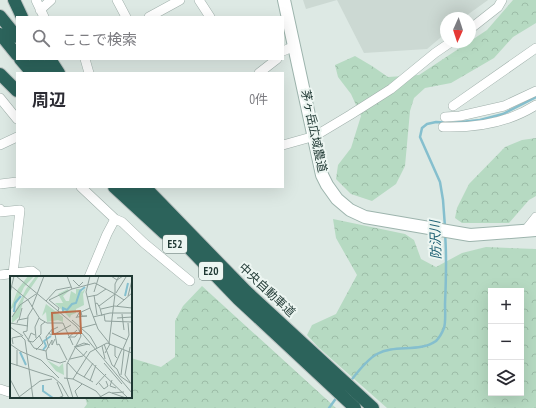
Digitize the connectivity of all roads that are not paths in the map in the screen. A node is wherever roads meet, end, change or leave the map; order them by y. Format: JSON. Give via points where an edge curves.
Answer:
{"nodes":[{"id":1,"x":14,"y":0,"type":"edge"},
{"id":2,"x":36,"y":0,"type":"edge"},
{"id":3,"x":51,"y":0,"type":"edge"},
{"id":4,"x":117,"y":0,"type":"edge"},
{"id":5,"x":180,"y":0,"type":"edge"},
{"id":6,"x":199,"y":0,"type":"edge"},
{"id":7,"x":284,"y":0,"type":"edge"},
{"id":8,"x":502,"y":0,"type":"edge"},
{"id":9,"x":42,"y":13,"type":"edge"},
{"id":10,"x":0,"y":16,"type":"edge"},
{"id":11,"x":22,"y":16,"type":"edge"},
{"id":12,"x":125,"y":16,"type":"edge"},
{"id":13,"x":151,"y":16,"type":"edge"},
{"id":14,"x":209,"y":16,"type":"edge"},
{"id":15,"x":476,"y":24,"type":"edge"},
{"id":16,"x":0,"y":34,"type":"edge"},
{"id":17,"x":16,"y":36,"type":"edge"},
{"id":18,"x":294,"y":46,"type":"junction"},
{"id":19,"x":442,"y":48,"type":"edge"},
{"id":20,"x":536,"y":48,"type":"edge"},
{"id":21,"x":284,"y":51,"type":"edge"},
{"id":22,"x":16,"y":54,"type":"edge"},
{"id":23,"x":21,"y":60,"type":"edge"},
{"id":24,"x":36,"y":60,"type":"edge"},
{"id":25,"x":51,"y":60,"type":"edge"},
{"id":26,"x":85,"y":60,"type":"edge"},
{"id":27,"x":276,"y":60,"type":"edge"},
{"id":28,"x":31,"y":72,"type":"edge"},
{"id":29,"x":46,"y":72,"type":"edge"},
{"id":30,"x":58,"y":72,"type":"edge"},
{"id":31,"x":90,"y":72,"type":"edge"},
{"id":32,"x":260,"y":72,"type":"edge"},
{"id":33,"x":0,"y":74,"type":"edge"},
{"id":34,"x":16,"y":90,"type":"edge"},
{"id":35,"x":536,"y":91,"type":"edge"},
{"id":36,"x":0,"y":98,"type":"edge"},
{"id":37,"x":536,"y":104,"type":"edge"},
{"id":38,"x":453,"y":106,"type":"dead end"},
{"id":39,"x":445,"y":117,"type":"dead end"},
{"id":40,"x":16,"y":119,"type":"edge"},
{"id":41,"x":443,"y":127,"type":"dead end"},
{"id":42,"x":315,"y":136,"type":"junction"},
{"id":43,"x":16,"y":137,"type":"edge"},
{"id":44,"x":0,"y":145,"type":"edge"},
{"id":45,"x":284,"y":145,"type":"edge"},
{"id":46,"x":16,"y":182,"type":"edge"},
{"id":47,"x":0,"y":184,"type":"edge"},
{"id":48,"x":82,"y":188,"type":"edge"},
{"id":49,"x":115,"y":188,"type":"edge"},
{"id":50,"x":131,"y":188,"type":"edge"},
{"id":51,"x":147,"y":189,"type":"edge"},
{"id":52,"x":0,"y":209,"type":"edge"},
{"id":53,"x":536,"y":218,"type":"edge"},
{"id":54,"x":115,"y":219,"type":"junction"},
{"id":55,"x":531,"y":231,"type":"edge"},
{"id":56,"x":0,"y":274,"type":"edge"},
{"id":57,"x":13,"y":274,"type":"junction"},
{"id":58,"x":36,"y":276,"type":"edge"},
{"id":59,"x":89,"y":276,"type":"edge"},
{"id":60,"x":190,"y":281,"type":"dead end"},
{"id":61,"x":238,"y":299,"type":"junction"},
{"id":62,"x":300,"y":348,"type":"junction"},
{"id":63,"x":0,"y":389,"type":"edge"},
{"id":64,"x":10,"y":392,"type":"edge"},
{"id":65,"x":355,"y":408,"type":"edge"},
{"id":66,"x":373,"y":408,"type":"edge"}],
"edges":[{"from":1,"to":11,"type":"highway"},
{"from":2,"to":9,"type":"street"},
{"from":3,"to":9,"type":"street"},
{"from":4,"to":12,"type":"street"},
{"from":5,"to":13,"type":"street"},
{"from":6,"to":14,"type":"street"},
{"from":7,"to":18,"type":"street","name":"茅ヶ岳広域農道"},
{"from":8,"to":15,"type":"street","via":[[498,7]]},
{"from":10,"to":17,"type":"highway"},
{"from":16,"to":22,"type":"highway"},
{"from":18,"to":21,"type":"street"},
{"from":18,"to":42,"type":"street","name":"茅ヶ岳広域農道"},
{"from":19,"to":42,"type":"street","via":[[391,89]]},
{"from":20,"to":38,"type":"street"},
{"from":23,"to":28,"type":"highway"},
{"from":24,"to":29,"type":"highway"},
{"from":25,"to":30,"type":"highway"},
{"from":26,"to":31,"type":"street"},
{"from":27,"to":32,"type":"street"},
{"from":33,"to":34,"type":"highway"},
{"from":35,"to":39,"type":"street","via":[[504,106]]},
{"from":36,"to":40,"type":"street"},
{"from":37,"to":41,"type":"street","via":[[524,113],[484,125],[464,128]]},
{"from":42,"to":45,"type":"street"},
{"from":42,"to":55,"type":"street","name":"茅ヶ岳広域農道","via":[[322,175],[327,185],[342,204],[365,217],[470,235]]},
{"from":43,"to":44,"type":"street"},
{"from":46,"to":47,"type":"street"},
{"from":48,"to":54,"type":"street"},
{"from":49,"to":61,"type":"highway","number":"E52"},
{"from":50,"to":61,"type":"highway","name":"中央自動車道","number":"E20"},
{"from":51,"to":62,"type":"highway","name":"中央自動車道","number":"E20"},
{"from":52,"to":57,"type":"street","via":[[0,212],[20,210]]},
{"from":53,"to":55,"type":"street"},
{"from":54,"to":59,"type":"street"},
{"from":54,"to":60,"type":"street","via":[[122,222]]},
{"from":56,"to":57,"type":"street"},
{"from":57,"to":58,"type":"street","via":[[32,271]]},
{"from":61,"to":62,"type":"highway","name":"中央自動車道","number":"E20"},
{"from":62,"to":65,"type":"highway","name":"中央自動車道","number":"E20"},
{"from":62,"to":66,"type":"highway","name":"中央自動車道","number":"E20"},
{"from":63,"to":64,"type":"street"}]}
